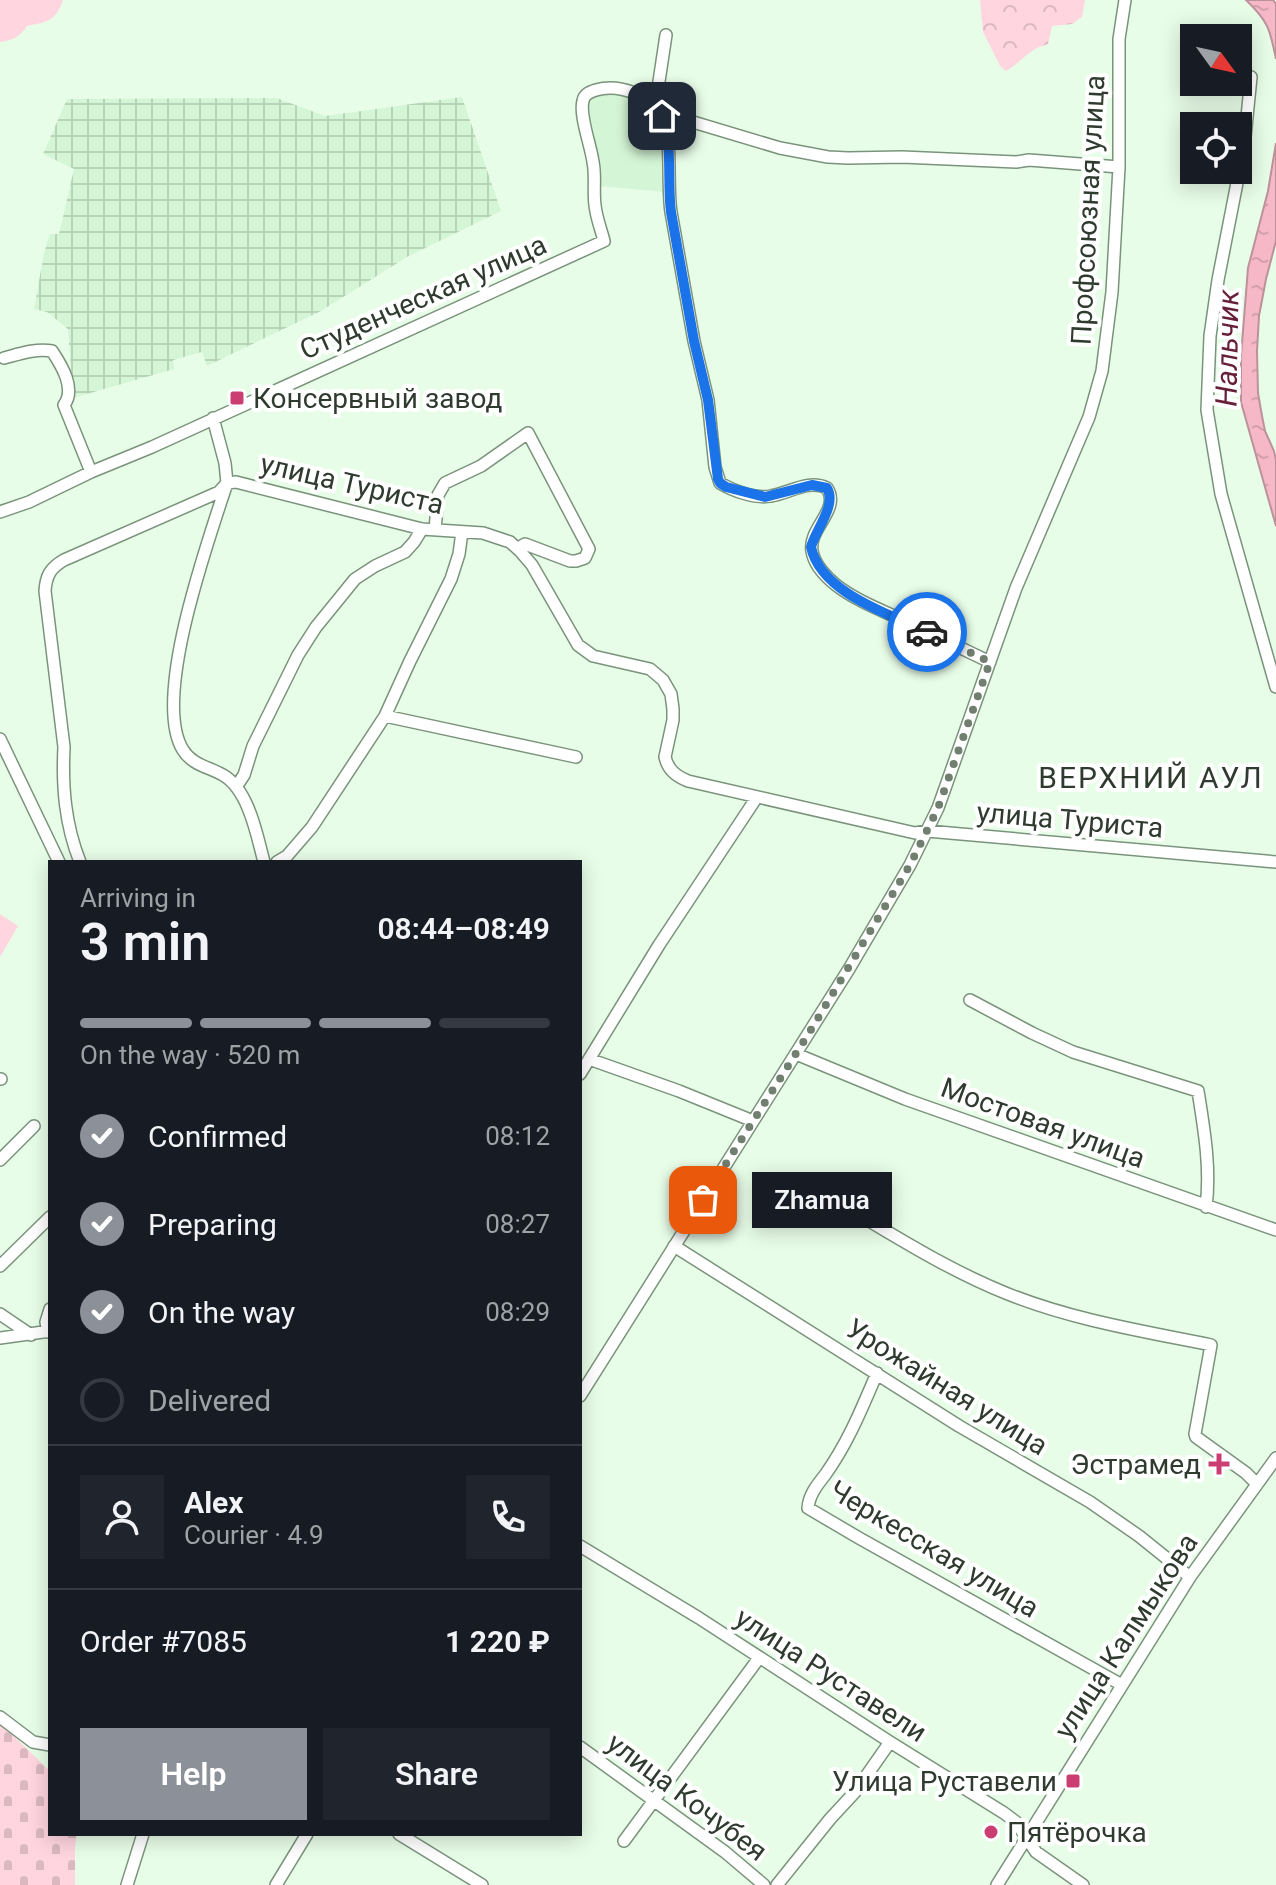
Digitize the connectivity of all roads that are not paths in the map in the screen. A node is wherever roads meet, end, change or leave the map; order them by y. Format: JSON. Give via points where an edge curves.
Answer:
{"nodes":[{"id":1,"x":1125,"y":0,"type":"edge"},
{"id":2,"x":666,"y":35,"type":"dead end"},
{"id":3,"x":1249,"y":96,"type":"edge"},
{"id":4,"x":659,"y":112,"type":"junction"},
{"id":5,"x":1119,"y":167,"type":"junction"},
{"id":6,"x":4,"y":358,"type":"dead end"},
{"id":7,"x":213,"y":418,"type":"junction"},
{"id":8,"x":91,"y":472,"type":"junction"},
{"id":9,"x":227,"y":483,"type":"junction"},
{"id":10,"x":0,"y":512,"type":"edge"},
{"id":11,"x":428,"y":530,"type":"junction"},
{"id":12,"x":462,"y":532,"type":"junction"},
{"id":13,"x":518,"y":548,"type":"junction"},
{"id":14,"x":990,"y":662,"type":"junction"},
{"id":15,"x":1276,"y":687,"type":"edge"},
{"id":16,"x":385,"y":716,"type":"junction"},
{"id":17,"x":0,"y":739,"type":"edge"},
{"id":18,"x":576,"y":757,"type":"dead end"},
{"id":19,"x":236,"y":787,"type":"junction"},
{"id":20,"x":757,"y":797,"type":"junction"},
{"id":21,"x":927,"y":831,"type":"junction"},
{"id":22,"x":58,"y":860,"type":"edge"},
{"id":23,"x":79,"y":860,"type":"edge"},
{"id":24,"x":263,"y":860,"type":"edge"},
{"id":25,"x":280,"y":860,"type":"edge"},
{"id":26,"x":1276,"y":862,"type":"edge"},
{"id":27,"x":970,"y":1000,"type":"dead end"},
{"id":28,"x":796,"y":1054,"type":"junction"},
{"id":29,"x":589,"y":1059,"type":"junction"},
{"id":30,"x":582,"y":1071,"type":"edge"},
{"id":31,"x":753,"y":1121,"type":"junction"},
{"id":32,"x":34,"y":1126,"type":"dead end"},
{"id":33,"x":0,"y":1160,"type":"edge"},
{"id":34,"x":829,"y":1197,"type":"dead end"},
{"id":35,"x":1206,"y":1207,"type":"junction"},
{"id":36,"x":48,"y":1219,"type":"edge"},
{"id":37,"x":1276,"y":1230,"type":"edge"},
{"id":38,"x":674,"y":1246,"type":"junction"},
{"id":39,"x":0,"y":1266,"type":"edge"},
{"id":40,"x":0,"y":1314,"type":"edge"},
{"id":41,"x":48,"y":1332,"type":"edge"},
{"id":42,"x":31,"y":1335,"type":"junction"},
{"id":43,"x":0,"y":1338,"type":"edge"},
{"id":44,"x":877,"y":1373,"type":"junction"},
{"id":45,"x":582,"y":1393,"type":"edge"},
{"id":46,"x":1276,"y":1458,"type":"edge"},
{"id":47,"x":1257,"y":1484,"type":"junction"},
{"id":48,"x":582,"y":1547,"type":"edge"},
{"id":49,"x":1190,"y":1577,"type":"junction"},
{"id":50,"x":759,"y":1658,"type":"junction"},
{"id":51,"x":1122,"y":1685,"type":"junction"},
{"id":52,"x":0,"y":1717,"type":"edge"},
{"id":53,"x":890,"y":1742,"type":"junction"},
{"id":54,"x":48,"y":1745,"type":"edge"},
{"id":55,"x":582,"y":1748,"type":"edge"},
{"id":56,"x":653,"y":1801,"type":"junction"},
{"id":57,"x":142,"y":1836,"type":"edge"},
{"id":58,"x":306,"y":1836,"type":"edge"},
{"id":59,"x":402,"y":1836,"type":"edge"},
{"id":60,"x":1027,"y":1837,"type":"junction"},
{"id":61,"x":624,"y":1841,"type":"dead end"},
{"id":62,"x":127,"y":1885,"type":"edge"},
{"id":63,"x":276,"y":1885,"type":"edge"},
{"id":64,"x":482,"y":1885,"type":"edge"},
{"id":65,"x":764,"y":1885,"type":"edge"},
{"id":66,"x":777,"y":1885,"type":"edge"},
{"id":67,"x":997,"y":1885,"type":"edge"},
{"id":68,"x":1083,"y":1885,"type":"edge"}],
"edges":[{"from":1,"to":5,"type":"street","name":"Профсоюзная улица","via":[[1119,39]]},
{"from":2,"to":4,"type":"street"},
{"from":3,"to":15,"type":"street","via":[[1210,336],[1207,410],[1221,494]]},
{"from":4,"to":5,"type":"street","via":[[828,157]]},
{"from":4,"to":7,"type":"street","name":"Студенческая улица","via":[[638,94],[620,88],[598,89],[583,100],[604,241]]},
{"from":4,"to":14,"type":"street","via":[[666,132],[671,212],[720,483],[765,497],[812,485],[827,488],[831,502],[811,547],[828,578],[858,599]]},
{"from":5,"to":14,"type":"street","name":"Профсоюзная улица","via":[[1112,292],[1097,393]]},
{"from":6,"to":8,"type":"street","via":[[52,351],[67,380],[69,397],[64,405]]},
{"from":7,"to":8,"type":"street","name":"Студенческая улица"},
{"from":7,"to":9,"type":"street"},
{"from":8,"to":10,"type":"street","name":"Студенческая улица"},
{"from":9,"to":11,"type":"street","name":"улица Туриста"},
{"from":9,"to":19,"type":"street","via":[[187,618],[173,719],[184,753]]},
{"from":9,"to":23,"type":"street","name":"улица Туриста","via":[[219,492],[59,563],[47,577],[65,809]]},
{"from":11,"to":12,"type":"street","name":"улица Туриста"},
{"from":11,"to":13,"type":"street","via":[[445,483],[481,466],[528,433],[589,549],[585,558],[570,561],[525,544]]},
{"from":11,"to":19,"type":"street","via":[[405,552],[355,579],[316,627]]},
{"from":12,"to":13,"type":"street","name":"улица Туриста","via":[[496,536]]},
{"from":12,"to":16,"type":"street","via":[[451,579]]},
{"from":13,"to":20,"type":"street","name":"улица Туриста","via":[[578,645],[593,656],[650,669],[668,688],[673,709],[665,757],[669,768],[688,781]]},
{"from":14,"to":21,"type":"street","name":"Профсоюзная улица"},
{"from":16,"to":18,"type":"street"},
{"from":16,"to":25,"type":"street","via":[[312,827]]},
{"from":17,"to":22,"type":"street"},
{"from":19,"to":24,"type":"street"},
{"from":20,"to":21,"type":"street","name":"улица Туриста","via":[[915,833]]},
{"from":20,"to":29,"type":"street"},
{"from":21,"to":26,"type":"street","name":"улица Туриста"},
{"from":21,"to":28,"type":"street","name":"Профсоюзная улица"},
{"from":27,"to":35,"type":"street","via":[[1073,1052],[1198,1091],[1208,1163]]},
{"from":28,"to":31,"type":"street","name":"Профсоюзная улица"},
{"from":28,"to":35,"type":"street","name":"Мостовая улица","via":[[905,1099]]},
{"from":29,"to":30,"type":"street"},
{"from":29,"to":31,"type":"street"},
{"from":31,"to":38,"type":"street","name":"Профсоюзная улица"},
{"from":32,"to":33,"type":"street"},
{"from":34,"to":47,"type":"street","via":[[1008,1294],[1106,1324],[1211,1345],[1195,1434]]},
{"from":35,"to":37,"type":"street","name":"Мостовая улица"},
{"from":36,"to":39,"type":"street"},
{"from":38,"to":44,"type":"street","name":"Урожайная улица"},
{"from":38,"to":45,"type":"street","name":"Профсоюзная улица"},
{"from":40,"to":42,"type":"street"},
{"from":41,"to":42,"type":"street"},
{"from":42,"to":43,"type":"street"},
{"from":44,"to":49,"type":"street","name":"Урожайная улица","via":[[1090,1502]]},
{"from":44,"to":51,"type":"street","name":"Черкесская улица","via":[[848,1440],[808,1508]]},
{"from":46,"to":47,"type":"street","name":"улица Калмыкова"},
{"from":47,"to":49,"type":"street","name":"улица Калмыкова"},
{"from":48,"to":50,"type":"street","name":"улица Руставели"},
{"from":49,"to":51,"type":"street","name":"улица Калмыкова"},
{"from":50,"to":53,"type":"street","name":"улица Руставели"},
{"from":50,"to":56,"type":"street"},
{"from":51,"to":60,"type":"street","name":"улица Калмыкова"},
{"from":52,"to":54,"type":"street","via":[[33,1742]]},
{"from":53,"to":60,"type":"street","name":"улица Руставели","via":[[1004,1813]]},
{"from":53,"to":66,"type":"street","name":"улица Кочубея"},
{"from":55,"to":56,"type":"street","name":"улица Кочубея"},
{"from":56,"to":61,"type":"street"},
{"from":56,"to":65,"type":"street","name":"улица Кочубея"},
{"from":57,"to":62,"type":"street"},
{"from":58,"to":63,"type":"street"},
{"from":59,"to":64,"type":"street"},
{"from":60,"to":67,"type":"street","name":"улица Калмыкова"},
{"from":60,"to":68,"type":"street","name":"улица Руставели","via":[[1036,1852]]}]}
